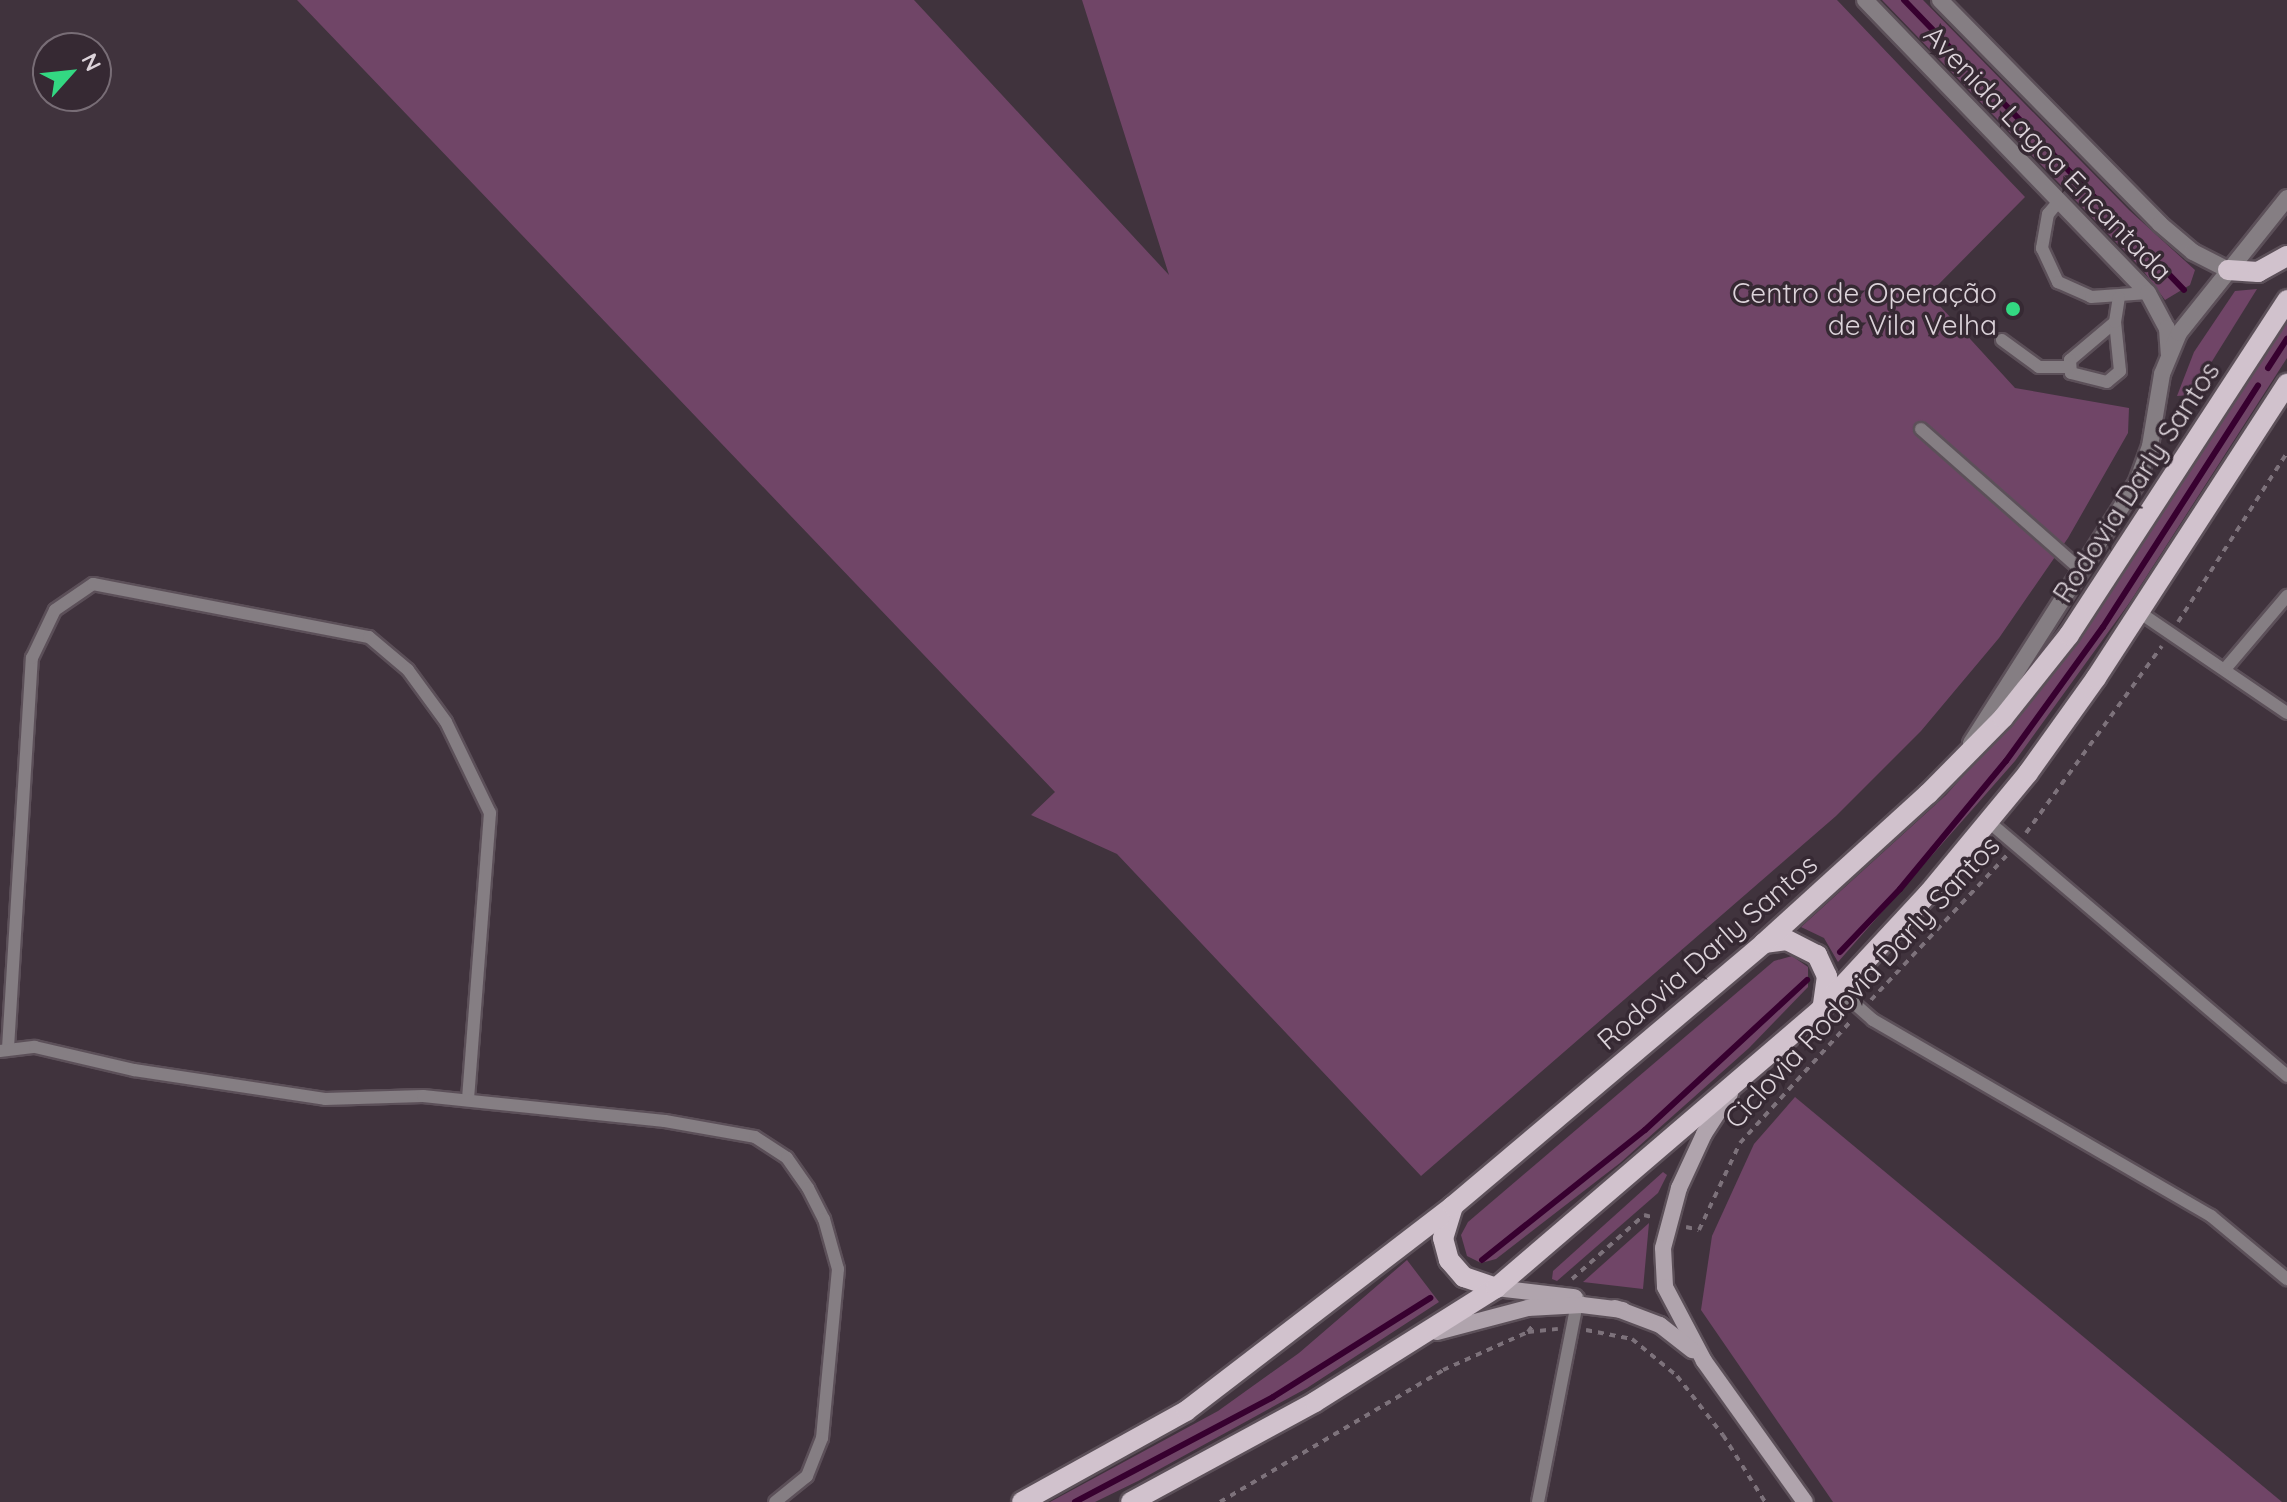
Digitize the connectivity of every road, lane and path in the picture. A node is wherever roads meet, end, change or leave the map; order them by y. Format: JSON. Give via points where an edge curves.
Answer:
{"nodes":[{"id":1,"x":1865,"y":0,"type":"edge"},
{"id":2,"x":1940,"y":0,"type":"edge"},
{"id":3,"x":2287,"y":198,"type":"edge"},
{"id":4,"x":2059,"y":201,"type":"junction"},
{"id":5,"x":2287,"y":256,"type":"edge"},
{"id":6,"x":2228,"y":270,"type":"junction"},
{"id":7,"x":2148,"y":293,"type":"junction"},
{"id":8,"x":2119,"y":297,"type":"junction"},
{"id":9,"x":2287,"y":300,"type":"edge"},
{"id":10,"x":2115,"y":322,"type":"junction"},
{"id":11,"x":2002,"y":340,"type":"dead end"},
{"id":12,"x":2169,"y":354,"type":"junction"},
{"id":13,"x":2068,"y":367,"type":"junction"},
{"id":14,"x":2287,"y":384,"type":"edge"},
{"id":15,"x":1921,"y":429,"type":"dead end"},
{"id":16,"x":2287,"y":453,"type":"edge"},
{"id":17,"x":2081,"y":570,"type":"junction"},
{"id":18,"x":2287,"y":596,"type":"edge"},
{"id":19,"x":2139,"y":612,"type":"junction"},
{"id":20,"x":2170,"y":634,"type":"junction"},
{"id":21,"x":2225,"y":669,"type":"junction"},
{"id":22,"x":2287,"y":713,"type":"edge"},
{"id":23,"x":1953,"y":770,"type":"junction"},
{"id":24,"x":1989,"y":822,"type":"junction"},
{"id":25,"x":2016,"y":844,"type":"junction"},
{"id":26,"x":1764,"y":943,"type":"junction"},
{"id":27,"x":1839,"y":990,"type":"junction"},
{"id":28,"x":1821,"y":1009,"type":"junction"},
{"id":29,"x":1861,"y":1010,"type":"junction"},
{"id":30,"x":4,"y":1049,"type":"edge"},
{"id":31,"x":2287,"y":1076,"type":"edge"},
{"id":32,"x":1736,"y":1086,"type":"junction"},
{"id":33,"x":468,"y":1100,"type":"junction"},
{"id":34,"x":1453,"y":1206,"type":"junction"},
{"id":35,"x":1668,"y":1222,"type":"junction"},
{"id":36,"x":2287,"y":1279,"type":"edge"},
{"id":37,"x":1496,"y":1288,"type":"junction"},
{"id":38,"x":1550,"y":1300,"type":"junction"},
{"id":39,"x":1577,"y":1302,"type":"junction"},
{"id":40,"x":1575,"y":1329,"type":"junction"},
{"id":41,"x":1528,"y":1332,"type":"junction"},
{"id":42,"x":1394,"y":1352,"type":"junction"},
{"id":43,"x":1704,"y":1361,"type":"junction"},
{"id":44,"x":775,"y":1502,"type":"edge"},
{"id":45,"x":1022,"y":1502,"type":"edge"},
{"id":46,"x":1131,"y":1502,"type":"edge"},
{"id":47,"x":1220,"y":1502,"type":"edge"},
{"id":48,"x":1538,"y":1502,"type":"edge"},
{"id":49,"x":1765,"y":1502,"type":"edge"},
{"id":50,"x":1805,"y":1502,"type":"edge"}],
"edges":[{"from":1,"to":4,"type":"street","name":"Avenida Lagoa Encantada"},
{"from":2,"to":6,"type":"street","name":"Avenida Lagoa Encantada","via":[[2160,224],[2193,252]]},
{"from":3,"to":6,"type":"street"},
{"from":4,"to":7,"type":"street","name":"Avenida Lagoa Encantada"},
{"from":4,"to":8,"type":"lane","via":[[2043,229],[2047,266],[2072,292]]},
{"from":5,"to":6,"type":"main road","via":[[2258,272]]},
{"from":6,"to":12,"type":"street"},
{"from":7,"to":8,"type":"lane"},
{"from":7,"to":12,"type":"street","name":"Avenida Lagoa Encantada","via":[[2167,328]]},
{"from":8,"to":10,"type":"lane"},
{"from":9,"to":23,"type":"main road","name":"Rodovia Darly Santos","via":[[2069,635]]},
{"from":10,"to":13,"type":"lane"},
{"from":10,"to":13,"type":"lane","via":[[2120,371],[2115,376],[2107,382],[2071,373]]},
{"from":11,"to":13,"type":"lane","via":[[2039,367]]},
{"from":12,"to":17,"type":"street","via":[[2145,465]]},
{"from":14,"to":19,"type":"main road"},
{"from":15,"to":17,"type":"lane"},
{"from":16,"to":20,"type":"path","name":"Ciclovia Rodovia Darly Santos"},
{"from":17,"to":23,"type":"street"},
{"from":18,"to":21,"type":"lane"},
{"from":19,"to":20,"type":"lane"},
{"from":19,"to":24,"type":"main road"},
{"from":20,"to":21,"type":"lane"},
{"from":20,"to":25,"type":"path","name":"Ciclovia Rodovia Darly Santos","via":[[2096,743]]},
{"from":21,"to":22,"type":"lane"},
{"from":23,"to":26,"type":"main road","name":"Rodovia Darly Santos"},
{"from":24,"to":25,"type":"lane"},
{"from":24,"to":27,"type":"main road"},
{"from":25,"to":29,"type":"path","name":"Ciclovia Rodovia Darly Santos"},
{"from":25,"to":31,"type":"lane"},
{"from":26,"to":28,"type":"main road","via":[[1798,942],[1817,955],[1828,987]]},
{"from":26,"to":34,"type":"main road","name":"Rodovia Darly Santos"},
{"from":27,"to":28,"type":"main road"},
{"from":27,"to":29,"type":"lane"},
{"from":28,"to":32,"type":"main road"},
{"from":29,"to":35,"type":"path","name":"Ciclovia Rodovia Darly Santos","via":[[1748,1132],[1716,1185],[1699,1230]]},
{"from":29,"to":36,"type":"lane","via":[[2211,1216]]},
{"from":30,"to":33,"type":"lane","via":[[35,1047],[134,1070],[310,1098]]},
{"from":30,"to":33,"type":"lane","via":[[32,658],[55,610],[93,584],[369,637],[408,670],[446,722],[490,813]]},
{"from":32,"to":35,"type":"main road","via":[[1691,1159]]},
{"from":32,"to":37,"type":"main road"},
{"from":33,"to":44,"type":"lane","via":[[755,1137],[787,1158],[824,1219],[838,1269],[822,1438],[807,1476]]},
{"from":34,"to":37,"type":"main road","via":[[1443,1238],[1449,1260],[1464,1277]]},
{"from":34,"to":45,"type":"main road","name":"Rodovia Darly Santos","via":[[1186,1411]]},
{"from":35,"to":38,"type":"path","name":"Ciclovia Rodovia Darly Santos","via":[[1644,1215]]},
{"from":35,"to":43,"type":"main road","via":[[1665,1287]]},
{"from":37,"to":38,"type":"main road"},
{"from":37,"to":42,"type":"main road"},
{"from":38,"to":39,"type":"main road"},
{"from":38,"to":41,"type":"path","name":"Ciclovia Rodovia Darly Santos"},
{"from":38,"to":42,"type":"main road","via":[[1475,1319]]},
{"from":39,"to":40,"type":"lane"},
{"from":39,"to":43,"type":"main road","via":[[1623,1310],[1660,1325]]},
{"from":40,"to":41,"type":"path"},
{"from":40,"to":48,"type":"lane"},
{"from":40,"to":49,"type":"path","via":[[1632,1339],[1677,1376]]},
{"from":41,"to":47,"type":"path","via":[[1443,1370]]},
{"from":42,"to":46,"type":"main road","via":[[1259,1434]]},
{"from":43,"to":50,"type":"main road"}]}
